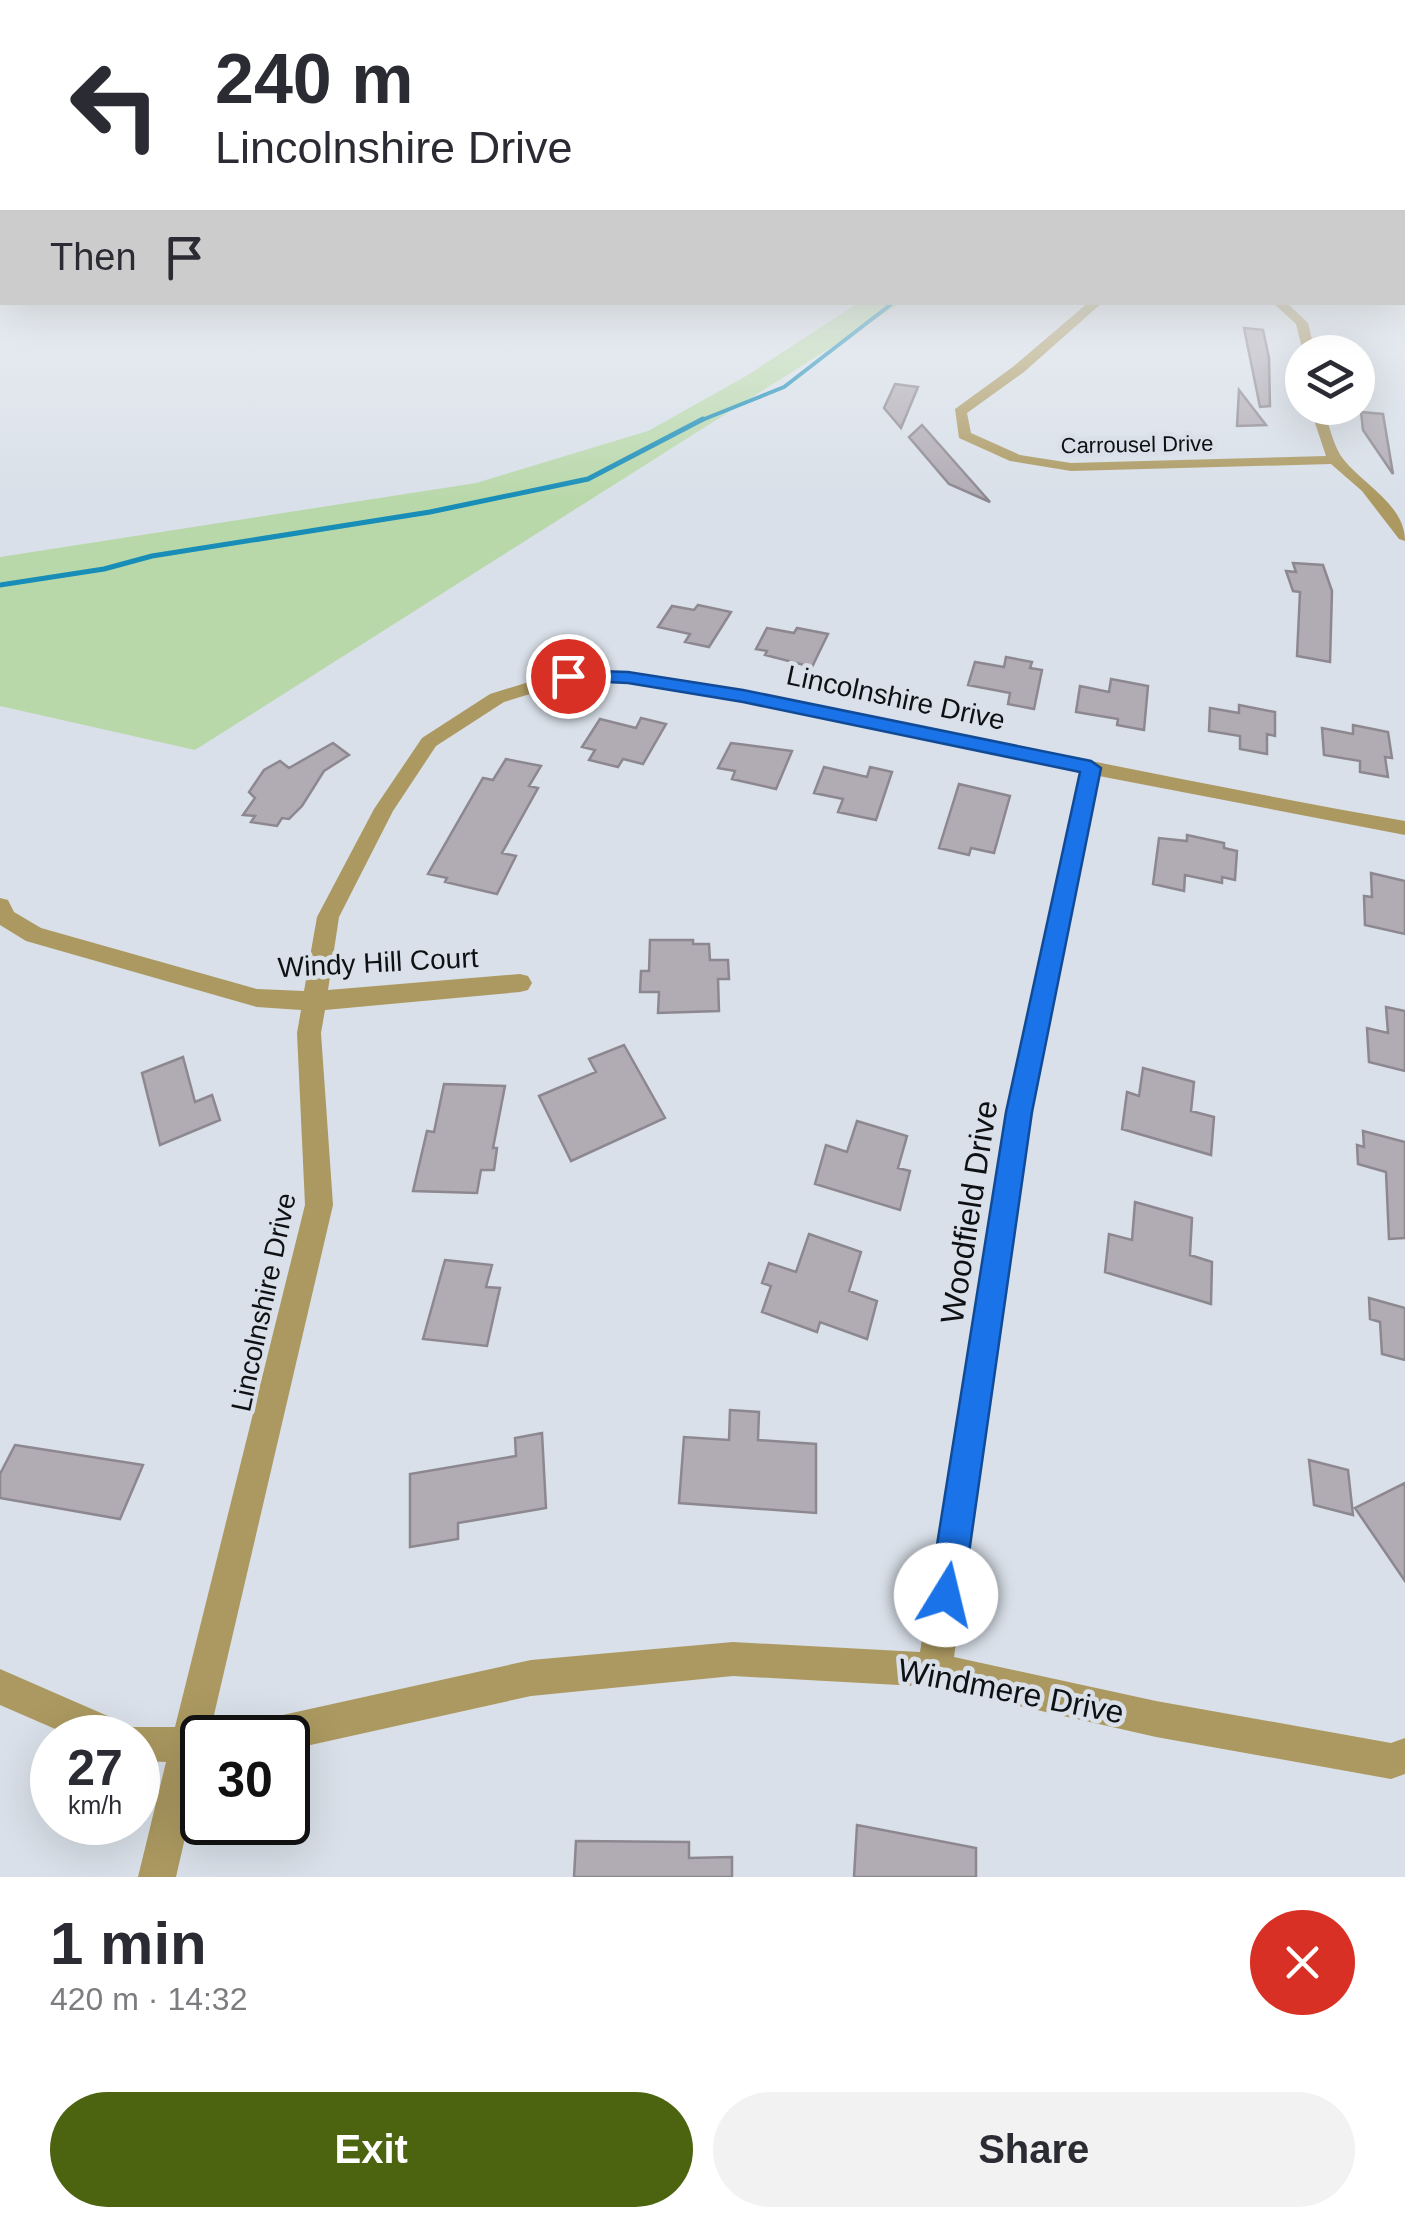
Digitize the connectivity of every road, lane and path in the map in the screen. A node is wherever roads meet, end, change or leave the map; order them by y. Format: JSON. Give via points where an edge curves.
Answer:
{"nodes":[{"id":1,"x":1071,"y":325,"type":"edge"},
{"id":2,"x":1324,"y":425,"type":"edge"},
{"id":3,"x":1335,"y":460,"type":"junction"},
{"id":4,"x":1405,"y":536,"type":"edge"},
{"id":5,"x":1091,"y":768,"type":"junction"},
{"id":6,"x":1405,"y":828,"type":"edge"},
{"id":7,"x":0,"y":906,"type":"edge"},
{"id":8,"x":520,"y":982,"type":"dead end"},
{"id":9,"x":314,"y":1001,"type":"junction"},
{"id":10,"x":935,"y":1670,"type":"junction"},
{"id":11,"x":0,"y":1688,"type":"edge"},
{"id":12,"x":65,"y":1715,"type":"edge"},
{"id":13,"x":202,"y":1715,"type":"edge"},
{"id":14,"x":310,"y":1727,"type":"edge"},
{"id":15,"x":1405,"y":1756,"type":"edge"},
{"id":16,"x":180,"y":1798,"type":"edge"},
{"id":17,"x":157,"y":1877,"type":"edge"}],
"edges":[{"from":1,"to":3,"type":"street","name":"Carrousel Drive","via":[[960,412],[964,435],[991,452],[1071,467]]},
{"from":2,"to":3,"type":"street"},
{"from":3,"to":4,"type":"street"},
{"from":5,"to":6,"type":"street","name":"Lincolnshire Drive"},
{"from":5,"to":9,"type":"street","name":"Lincolnshire Drive","via":[[743,696],[628,677],[568,676],[497,698],[429,742],[384,809],[328,917]]},
{"from":5,"to":10,"type":"street","name":"Woodfield Drive","via":[[1019,1112]]},
{"from":7,"to":9,"type":"street","name":"Windy Hill Court","via":[[6,918],[34,935],[66,946],[258,998]]},
{"from":8,"to":9,"type":"street","name":"Windy Hill Court"},
{"from":9,"to":13,"type":"street","name":"Lincolnshire Drive","via":[[309,1033],[320,1205]]},
{"from":10,"to":14,"type":"street","name":"Windmere Drive","via":[[733,1659],[530,1678]]},
{"from":10,"to":15,"type":"street","name":"Windmere Drive","via":[[1156,1719],[1391,1761]]},
{"from":11,"to":12,"type":"street"},
{"from":16,"to":17,"type":"street","name":"Lincolnshire Drive"}]}
